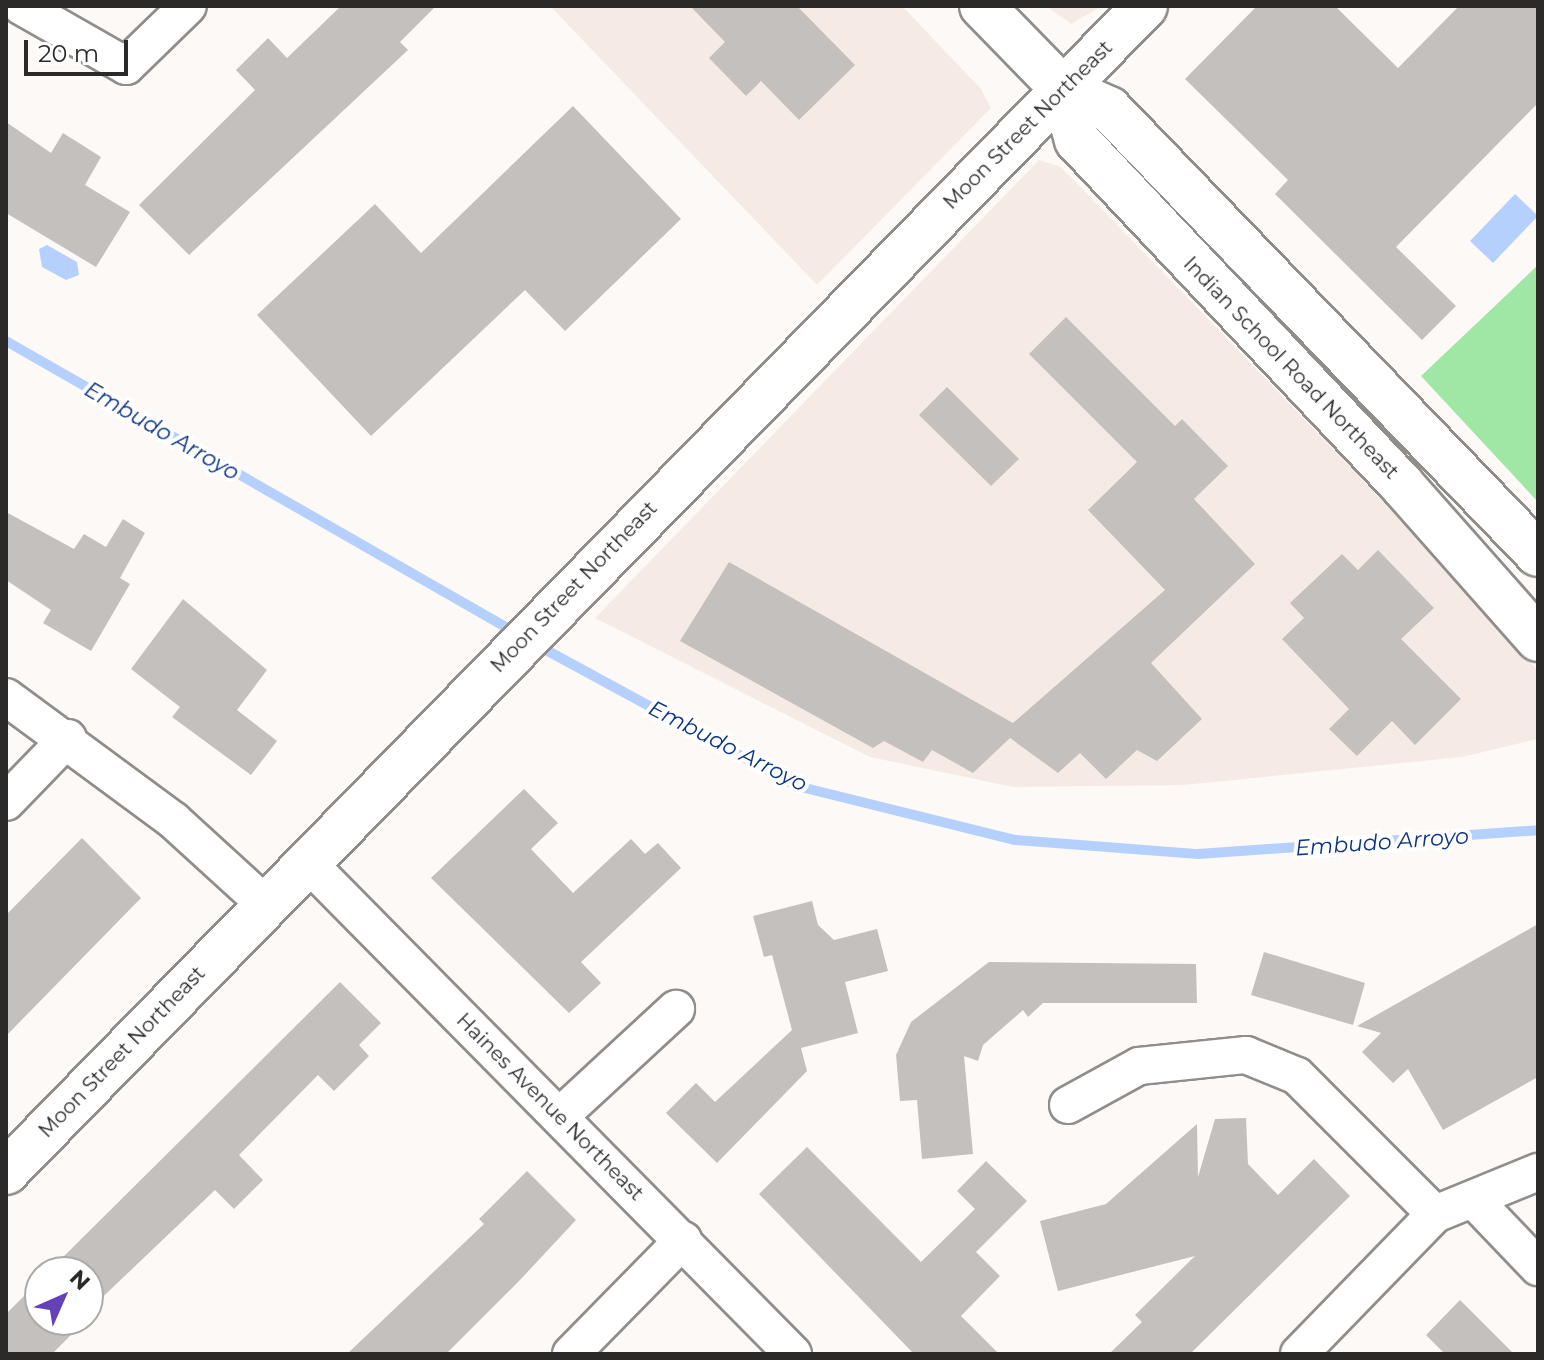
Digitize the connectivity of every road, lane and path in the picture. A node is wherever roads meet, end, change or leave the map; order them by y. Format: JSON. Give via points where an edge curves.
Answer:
{"nodes":[{"id":1,"x":21,"y":6,"type":"edge"},
{"id":2,"x":188,"y":6,"type":"edge"},
{"id":3,"x":982,"y":6,"type":"edge"},
{"id":4,"x":1145,"y":6,"type":"edge"},
{"id":5,"x":1062,"y":88,"type":"junction"},
{"id":6,"x":1538,"y":554,"type":"edge"},
{"id":7,"x":1538,"y":639,"type":"edge"},
{"id":8,"x":6,"y":697,"type":"edge"},
{"id":9,"x":68,"y":738,"type":"junction"},
{"id":10,"x":6,"y":802,"type":"edge"},
{"id":11,"x":306,"y":861,"type":"junction"},
{"id":12,"x":265,"y":904,"type":"junction"},
{"id":13,"x":676,"y":1009,"type":"dead end"},
{"id":14,"x":1068,"y":1105,"type":"dead end"},
{"id":15,"x":560,"y":1116,"type":"junction"},
{"id":16,"x":6,"y":1172,"type":"edge"},
{"id":17,"x":1538,"y":1172,"type":"edge"},
{"id":18,"x":1474,"y":1200,"type":"junction"},
{"id":19,"x":1435,"y":1214,"type":"junction"},
{"id":20,"x":683,"y":1240,"type":"junction"},
{"id":21,"x":1538,"y":1267,"type":"edge"},
{"id":22,"x":571,"y":1354,"type":"edge"},
{"id":23,"x":793,"y":1354,"type":"edge"},
{"id":24,"x":1299,"y":1354,"type":"edge"}],
"edges":[{"from":1,"to":2,"type":"street","via":[[126,66]]},
{"from":3,"to":5,"type":"street","name":"Indian School Road Northeast"},
{"from":4,"to":5,"type":"street","name":"Moon Street Northeast"},
{"from":5,"to":6,"type":"street","name":"Indian School Road Northeast","via":[[1109,109]]},
{"from":5,"to":7,"type":"street","name":"Indian School Road Northeast","via":[[1077,140]]},
{"from":5,"to":11,"type":"street","name":"Moon Street Northeast"},
{"from":8,"to":9,"type":"street"},
{"from":9,"to":10,"type":"street"},
{"from":9,"to":12,"type":"street"},
{"from":11,"to":12,"type":"street","name":"Moon Street Northeast"},
{"from":11,"to":15,"type":"street","name":"Haines Avenue Northeast"},
{"from":12,"to":16,"type":"street","name":"Moon Street Northeast"},
{"from":13,"to":15,"type":"street"},
{"from":14,"to":19,"type":"street","via":[[1139,1066],[1246,1055],[1297,1076]]},
{"from":15,"to":20,"type":"street","name":"Haines Avenue Northeast"},
{"from":17,"to":18,"type":"street"},
{"from":18,"to":19,"type":"street"},
{"from":18,"to":21,"type":"street"},
{"from":19,"to":24,"type":"street"},
{"from":20,"to":22,"type":"street"},
{"from":20,"to":23,"type":"street","name":"Haines Avenue Northeast"}]}
